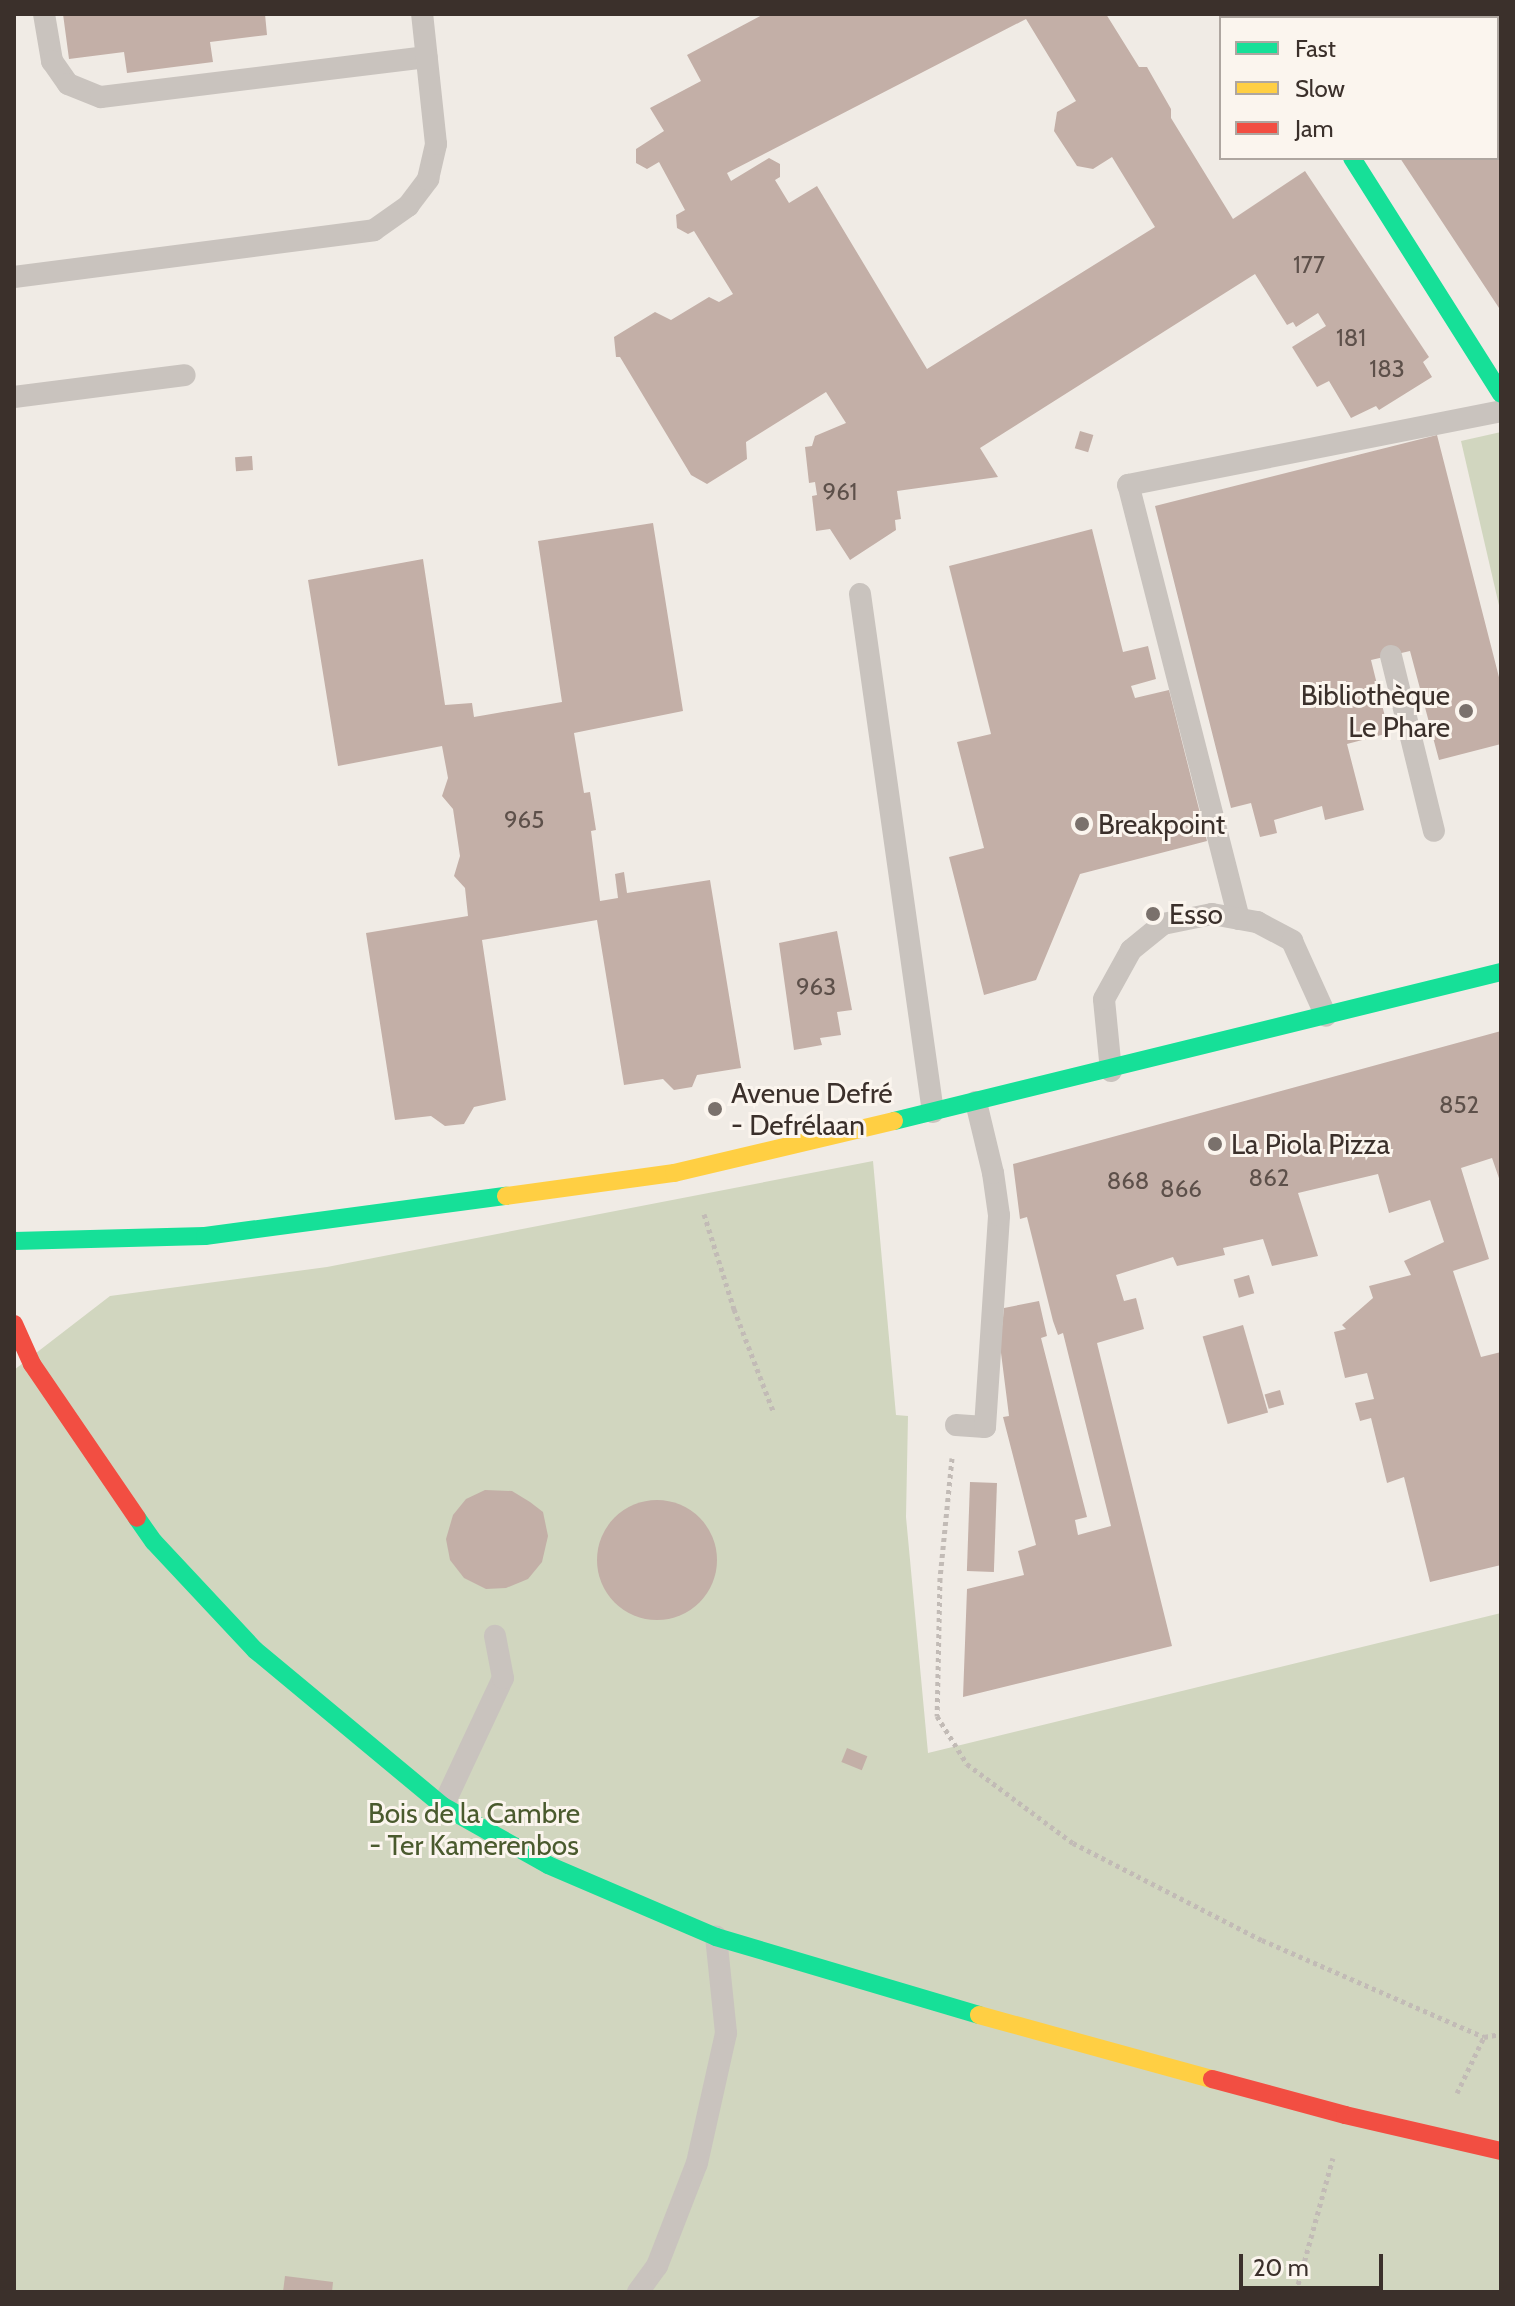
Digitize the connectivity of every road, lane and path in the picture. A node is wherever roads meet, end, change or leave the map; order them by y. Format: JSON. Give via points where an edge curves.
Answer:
{"nodes":[{"id":1,"x":44,"y":14,"type":"edge"},
{"id":2,"x":422,"y":14,"type":"edge"},
{"id":3,"x":427,"y":57,"type":"junction"},
{"id":4,"x":1353,"y":160,"type":"edge"},
{"id":5,"x":14,"y":277,"type":"edge"},
{"id":6,"x":185,"y":375,"type":"dead end"},
{"id":7,"x":1501,"y":394,"type":"edge"},
{"id":8,"x":14,"y":397,"type":"edge"},
{"id":9,"x":1501,"y":411,"type":"edge"},
{"id":10,"x":860,"y":594,"type":"dead end"},
{"id":11,"x":1391,"y":656,"type":"dead end"},
{"id":12,"x":1434,"y":831,"type":"dead end"},
{"id":13,"x":1239,"y":919,"type":"junction"},
{"id":14,"x":1501,"y":972,"type":"edge"},
{"id":15,"x":1326,"y":1016,"type":"junction"},
{"id":16,"x":1111,"y":1071,"type":"junction"},
{"id":17,"x":976,"y":1102,"type":"junction"},
{"id":18,"x":933,"y":1112,"type":"junction"},
{"id":19,"x":694,"y":1168,"type":"junction"},
{"id":20,"x":14,"y":1241,"type":"edge"},
{"id":21,"x":14,"y":1324,"type":"edge"},
{"id":22,"x":774,"y":1413,"type":"dead end"},
{"id":23,"x":956,"y":1425,"type":"joint"},
{"id":24,"x":495,"y":1636,"type":"dead end"},
{"id":25,"x":443,"y":1806,"type":"junction"},
{"id":26,"x":716,"y":1937,"type":"junction"},
{"id":27,"x":1501,"y":2034,"type":"edge"},
{"id":28,"x":1484,"y":2037,"type":"junction"},
{"id":29,"x":1345,"y":2115,"type":"junction"},
{"id":30,"x":1436,"y":2137,"type":"junction"},
{"id":31,"x":1501,"y":2151,"type":"edge"},
{"id":32,"x":638,"y":2292,"type":"edge"},
{"id":33,"x":1296,"y":2292,"type":"edge"}],
"edges":[{"from":1,"to":3,"type":"lane","via":[[52,61],[68,84],[101,97]]},
{"from":2,"to":3,"type":"lane"},
{"from":3,"to":5,"type":"lane","via":[[436,144],[428,179],[408,206],[374,230]]},
{"from":4,"to":7,"type":"street"},
{"from":6,"to":8,"type":"lane"},
{"from":9,"to":13,"type":"lane","via":[[1128,485]]},
{"from":10,"to":18,"type":"lane"},
{"from":11,"to":12,"type":"lane"},
{"from":13,"to":15,"type":"lane","via":[[1257,922],[1292,941]]},
{"from":13,"to":16,"type":"lane","via":[[1212,914],[1163,924],[1131,950],[1104,999]]},
{"from":14,"to":15,"type":"street"},
{"from":15,"to":16,"type":"street"},
{"from":16,"to":17,"type":"street"},
{"from":17,"to":18,"type":"street"},
{"from":17,"to":23,"type":"lane","via":[[999,1215],[985,1427]]},
{"from":18,"to":19,"type":"street"},
{"from":19,"to":20,"type":"street","via":[[205,1236]]},
{"from":19,"to":22,"type":"path","via":[[734,1309]]},
{"from":21,"to":25,"type":"street","via":[[32,1364],[154,1542],[255,1650]]},
{"from":23,"to":28,"type":"path","via":[[940,1578],[937,1716],[967,1764],[1073,1843],[1262,1940]]},
{"from":24,"to":25,"type":"lane","via":[[503,1678]]},
{"from":25,"to":26,"type":"street","via":[[548,1865]]},
{"from":26,"to":29,"type":"street","via":[[891,1991]]},
{"from":26,"to":32,"type":"lane","via":[[726,2033],[697,2163],[657,2266]]},
{"from":27,"to":28,"type":"path"},
{"from":28,"to":30,"type":"path"},
{"from":29,"to":30,"type":"street"},
{"from":29,"to":33,"type":"path"},
{"from":30,"to":31,"type":"street"}]}
